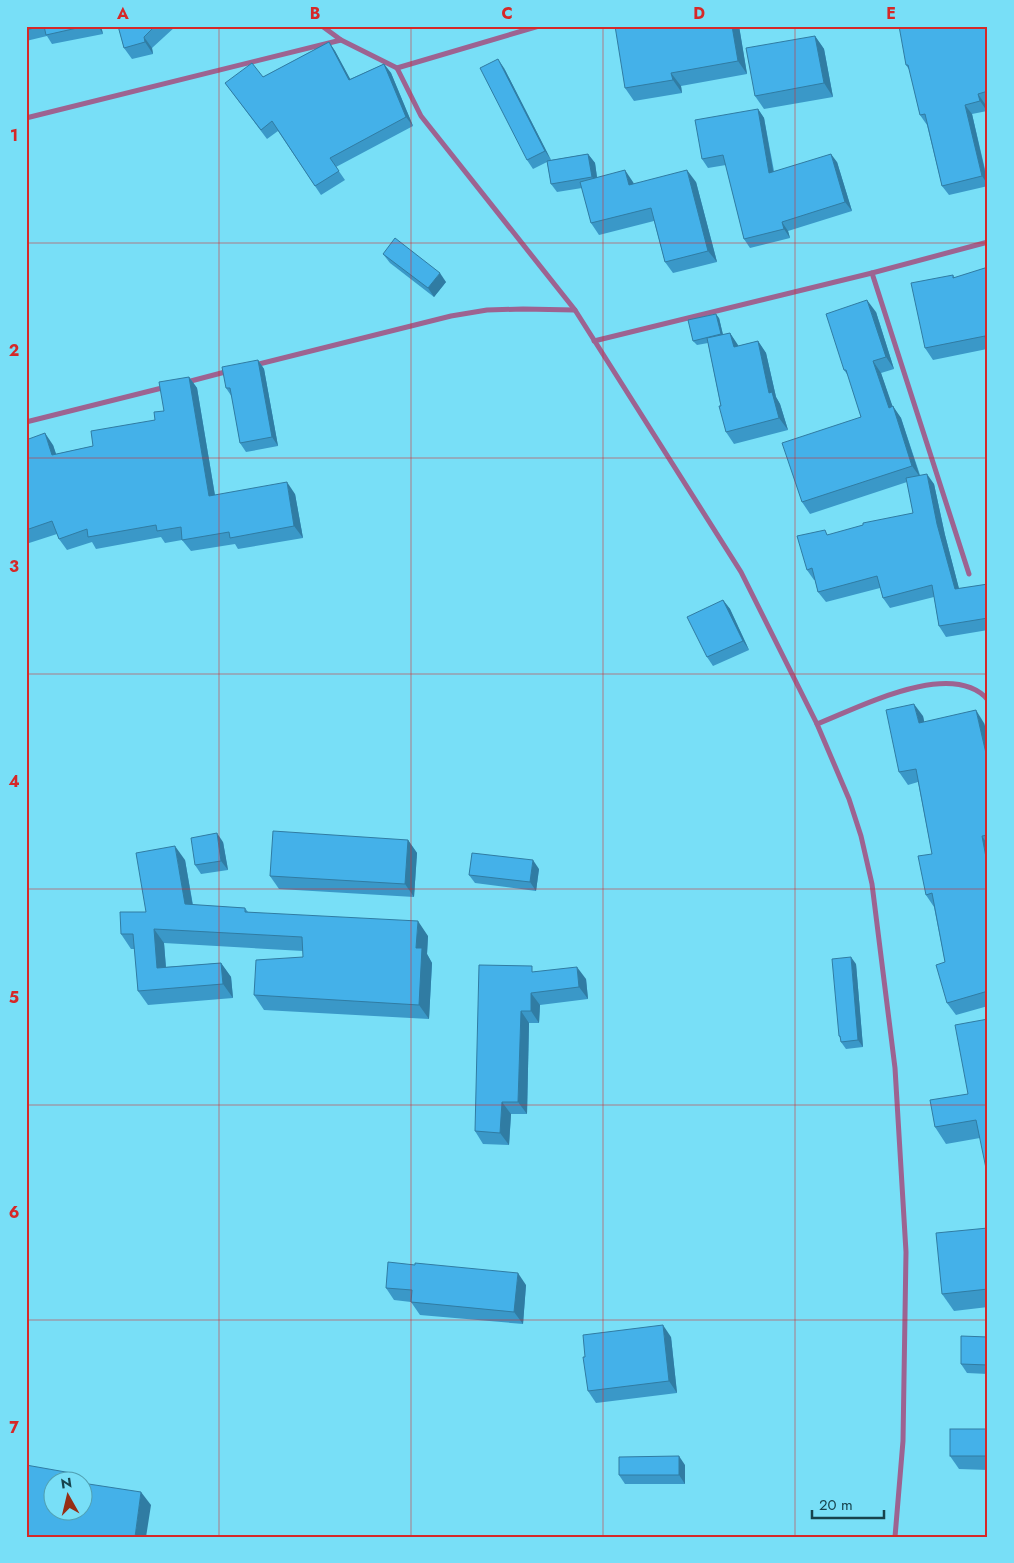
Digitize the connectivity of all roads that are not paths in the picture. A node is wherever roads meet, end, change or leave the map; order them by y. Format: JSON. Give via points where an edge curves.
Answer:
{"nodes":[{"id":1,"x":322,"y":26,"type":"edge"},
{"id":2,"x":540,"y":26,"type":"edge"},
{"id":3,"x":341,"y":40,"type":"junction"},
{"id":4,"x":397,"y":68,"type":"junction"},
{"id":5,"x":26,"y":118,"type":"edge"},
{"id":6,"x":988,"y":242,"type":"edge"},
{"id":7,"x":872,"y":273,"type":"junction"},
{"id":8,"x":575,"y":310,"type":"junction"},
{"id":9,"x":594,"y":341,"type":"junction"},
{"id":10,"x":248,"y":366,"type":"edge"},
{"id":11,"x":238,"y":369,"type":"edge"},
{"id":12,"x":181,"y":383,"type":"edge"},
{"id":13,"x":171,"y":386,"type":"edge"},
{"id":14,"x":26,"y":422,"type":"edge"},
{"id":15,"x":969,"y":574,"type":"dead end"},
{"id":16,"x":988,"y":700,"type":"edge"},
{"id":17,"x":817,"y":724,"type":"junction"},
{"id":18,"x":895,"y":1537,"type":"edge"}],
"edges":[{"from":1,"to":3,"type":"street"},
{"from":2,"to":4,"type":"street"},
{"from":3,"to":4,"type":"street"},
{"from":3,"to":5,"type":"street"},
{"from":4,"to":8,"type":"street","via":[[421,116]]},
{"from":6,"to":7,"type":"street"},
{"from":7,"to":9,"type":"street"},
{"from":7,"to":15,"type":"street"},
{"from":8,"to":9,"type":"street"},
{"from":8,"to":10,"type":"street","via":[[487,310],[451,316]]},
{"from":9,"to":17,"type":"street","via":[[741,572]]},
{"from":11,"to":12,"type":"street"},
{"from":13,"to":14,"type":"street"},
{"from":16,"to":17,"type":"street","via":[[981,692],[959,683],[931,684],[901,690]]},
{"from":17,"to":18,"type":"street","via":[[849,800],[872,884],[895,1068],[906,1252],[903,1441]]}]}
